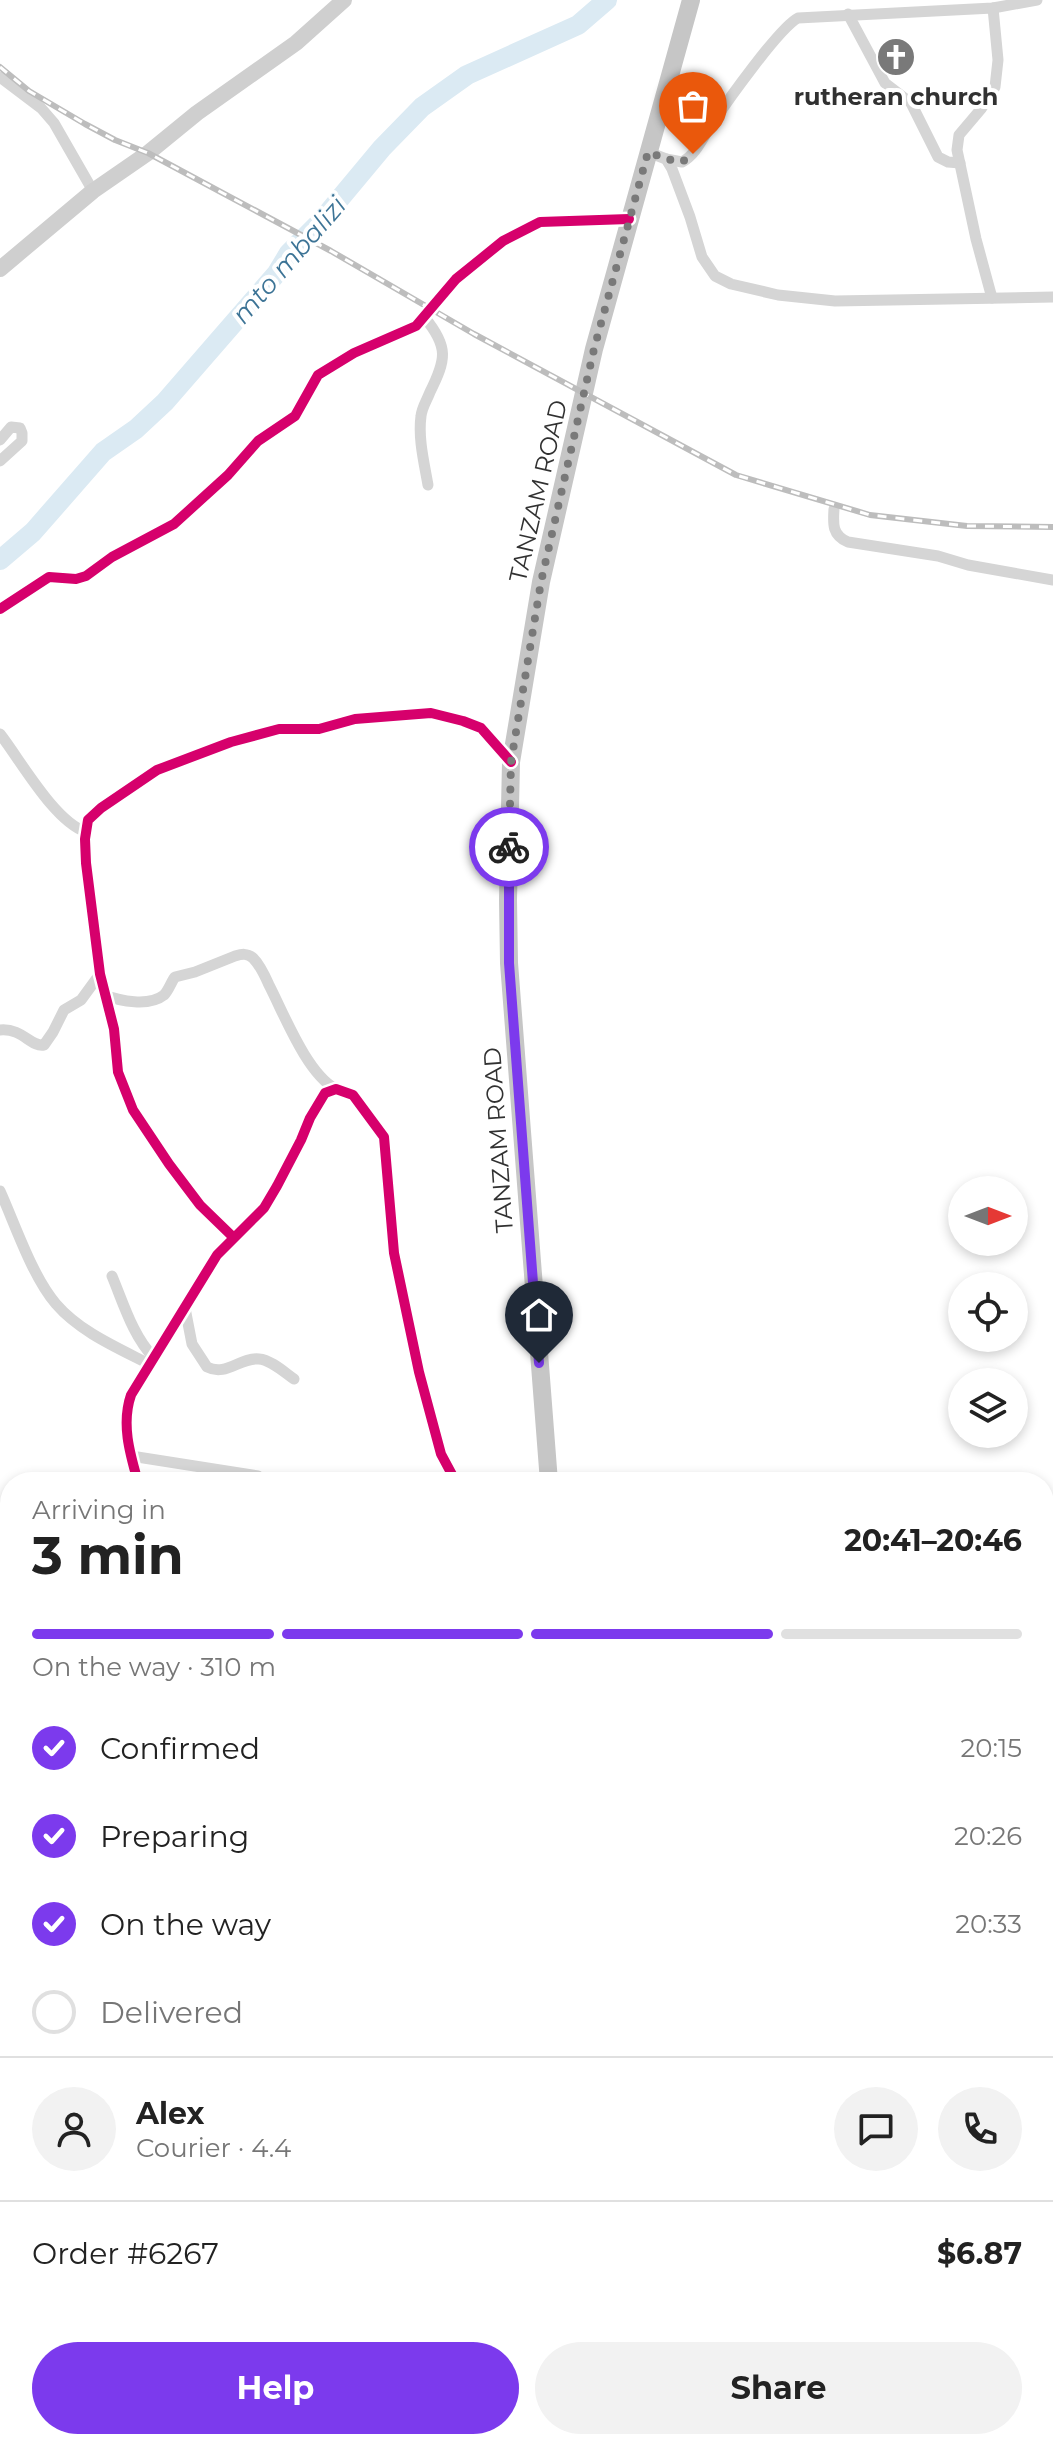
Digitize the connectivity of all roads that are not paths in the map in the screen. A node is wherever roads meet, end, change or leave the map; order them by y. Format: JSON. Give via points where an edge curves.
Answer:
{"nodes":[{"id":1,"x":344,"y":0,"type":"edge"},
{"id":2,"x":691,"y":0,"type":"edge"},
{"id":3,"x":1037,"y":0,"type":"edge"},
{"id":4,"x":993,"y":8,"type":"junction"},
{"id":5,"x":848,"y":14,"type":"junction"},
{"id":6,"x":0,"y":77,"type":"edge"},
{"id":7,"x":657,"y":155,"type":"junction"},
{"id":8,"x":960,"y":163,"type":"junction"},
{"id":9,"x":93,"y":191,"type":"junction"},
{"id":10,"x":629,"y":219,"type":"junction"},
{"id":11,"x":0,"y":269,"type":"edge"},
{"id":12,"x":1053,"y":297,"type":"edge"},
{"id":13,"x":992,"y":298,"type":"junction"},
{"id":14,"x":425,"y":318,"type":"junction"},
{"id":15,"x":0,"y":440,"type":"edge"},
{"id":16,"x":0,"y":461,"type":"edge"},
{"id":17,"x":428,"y":485,"type":"dead end"},
{"id":18,"x":834,"y":509,"type":"dead end"},
{"id":19,"x":1053,"y":580,"type":"edge"},
{"id":20,"x":0,"y":609,"type":"edge"},
{"id":21,"x":0,"y":734,"type":"edge"},
{"id":22,"x":511,"y":762,"type":"junction"},
{"id":23,"x":86,"y":832,"type":"junction"},
{"id":24,"x":100,"y":974,"type":"junction"},
{"id":25,"x":104,"y":995,"type":"junction"},
{"id":26,"x":0,"y":1030,"type":"edge"},
{"id":27,"x":336,"y":1089,"type":"junction"},
{"id":28,"x":0,"y":1191,"type":"edge"},
{"id":29,"x":233,"y":1237,"type":"junction"},
{"id":30,"x":112,"y":1276,"type":"dead end"},
{"id":31,"x":185,"y":1307,"type":"junction"},
{"id":32,"x":153,"y":1362,"type":"junction"},
{"id":33,"x":294,"y":1379,"type":"dead end"},
{"id":34,"x":131,"y":1456,"type":"junction"},
{"id":35,"x":212,"y":1468,"type":"junction"},
{"id":36,"x":135,"y":1472,"type":"edge"},
{"id":37,"x":213,"y":1472,"type":"edge"},
{"id":38,"x":235,"y":1472,"type":"edge"},
{"id":39,"x":451,"y":1472,"type":"edge"},
{"id":40,"x":548,"y":1472,"type":"edge"}],
"edges":[{"from":1,"to":9,"type":"main road","via":[[296,43]]},
{"from":2,"to":7,"type":"highway","name":"TANZAM ROAD"},
{"from":3,"to":4,"type":"street"},
{"from":4,"to":5,"type":"street"},
{"from":4,"to":8,"type":"street","via":[[997,79],[991,95],[959,135]]},
{"from":5,"to":7,"type":"street","via":[[792,21],[693,154],[682,162]]},
{"from":5,"to":8,"type":"street","via":[[885,83],[911,103],[938,157]]},
{"from":6,"to":9,"type":"street","via":[[54,123]]},
{"from":7,"to":10,"type":"highway","name":"TANZAM ROAD"},
{"from":7,"to":13,"type":"street","via":[[672,169],[702,257],[715,276],[731,284],[835,301]]},
{"from":8,"to":13,"type":"street"},
{"from":9,"to":11,"type":"main road"},
{"from":10,"to":14,"type":"street","via":[[540,222],[503,241],[456,279]]},
{"from":10,"to":22,"type":"highway","name":"TANZAM ROAD","via":[[541,582]]},
{"from":12,"to":13,"type":"street"},
{"from":14,"to":17,"type":"street","via":[[437,334],[444,359],[421,418]]},
{"from":14,"to":20,"type":"street","via":[[318,375],[295,416],[258,441],[174,524],[86,576],[49,577]]},
{"from":15,"to":16,"type":"street","via":[[11,427],[20,428],[22,441]]},
{"from":18,"to":19,"type":"street","via":[[835,532],[848,542]]},
{"from":21,"to":23,"type":"street","via":[[68,823]]},
{"from":22,"to":23,"type":"street","via":[[481,728],[431,713],[355,719],[319,729],[279,729],[157,770],[101,808],[88,820]]},
{"from":22,"to":40,"type":"highway","name":"TANZAM ROAD","via":[[509,963]]},
{"from":23,"to":24,"type":"street"},
{"from":24,"to":25,"type":"street"},
{"from":24,"to":26,"type":"street","via":[[84,996],[64,1010],[44,1045],[36,1046],[17,1031]]},
{"from":25,"to":27,"type":"street","via":[[132,1001],[157,998],[177,975],[242,954],[251,956],[299,1044],[323,1080]]},
{"from":25,"to":29,"type":"street","via":[[118,1072],[133,1110],[200,1205]]},
{"from":27,"to":29,"type":"street","via":[[325,1093],[317,1106],[264,1208]]},
{"from":27,"to":39,"type":"street","via":[[353,1095],[384,1137],[394,1253],[419,1372]]},
{"from":28,"to":32,"type":"street","via":[[58,1307],[88,1330]]},
{"from":29,"to":31,"type":"street"},
{"from":30,"to":32,"type":"street"},
{"from":31,"to":32,"type":"street"},
{"from":31,"to":33,"type":"street","via":[[192,1344],[207,1367],[222,1370],[259,1359]]},
{"from":32,"to":34,"type":"street","via":[[129,1402]]},
{"from":34,"to":35,"type":"street"},
{"from":34,"to":36,"type":"street"},
{"from":35,"to":37,"type":"street"},
{"from":35,"to":38,"type":"street"}]}
